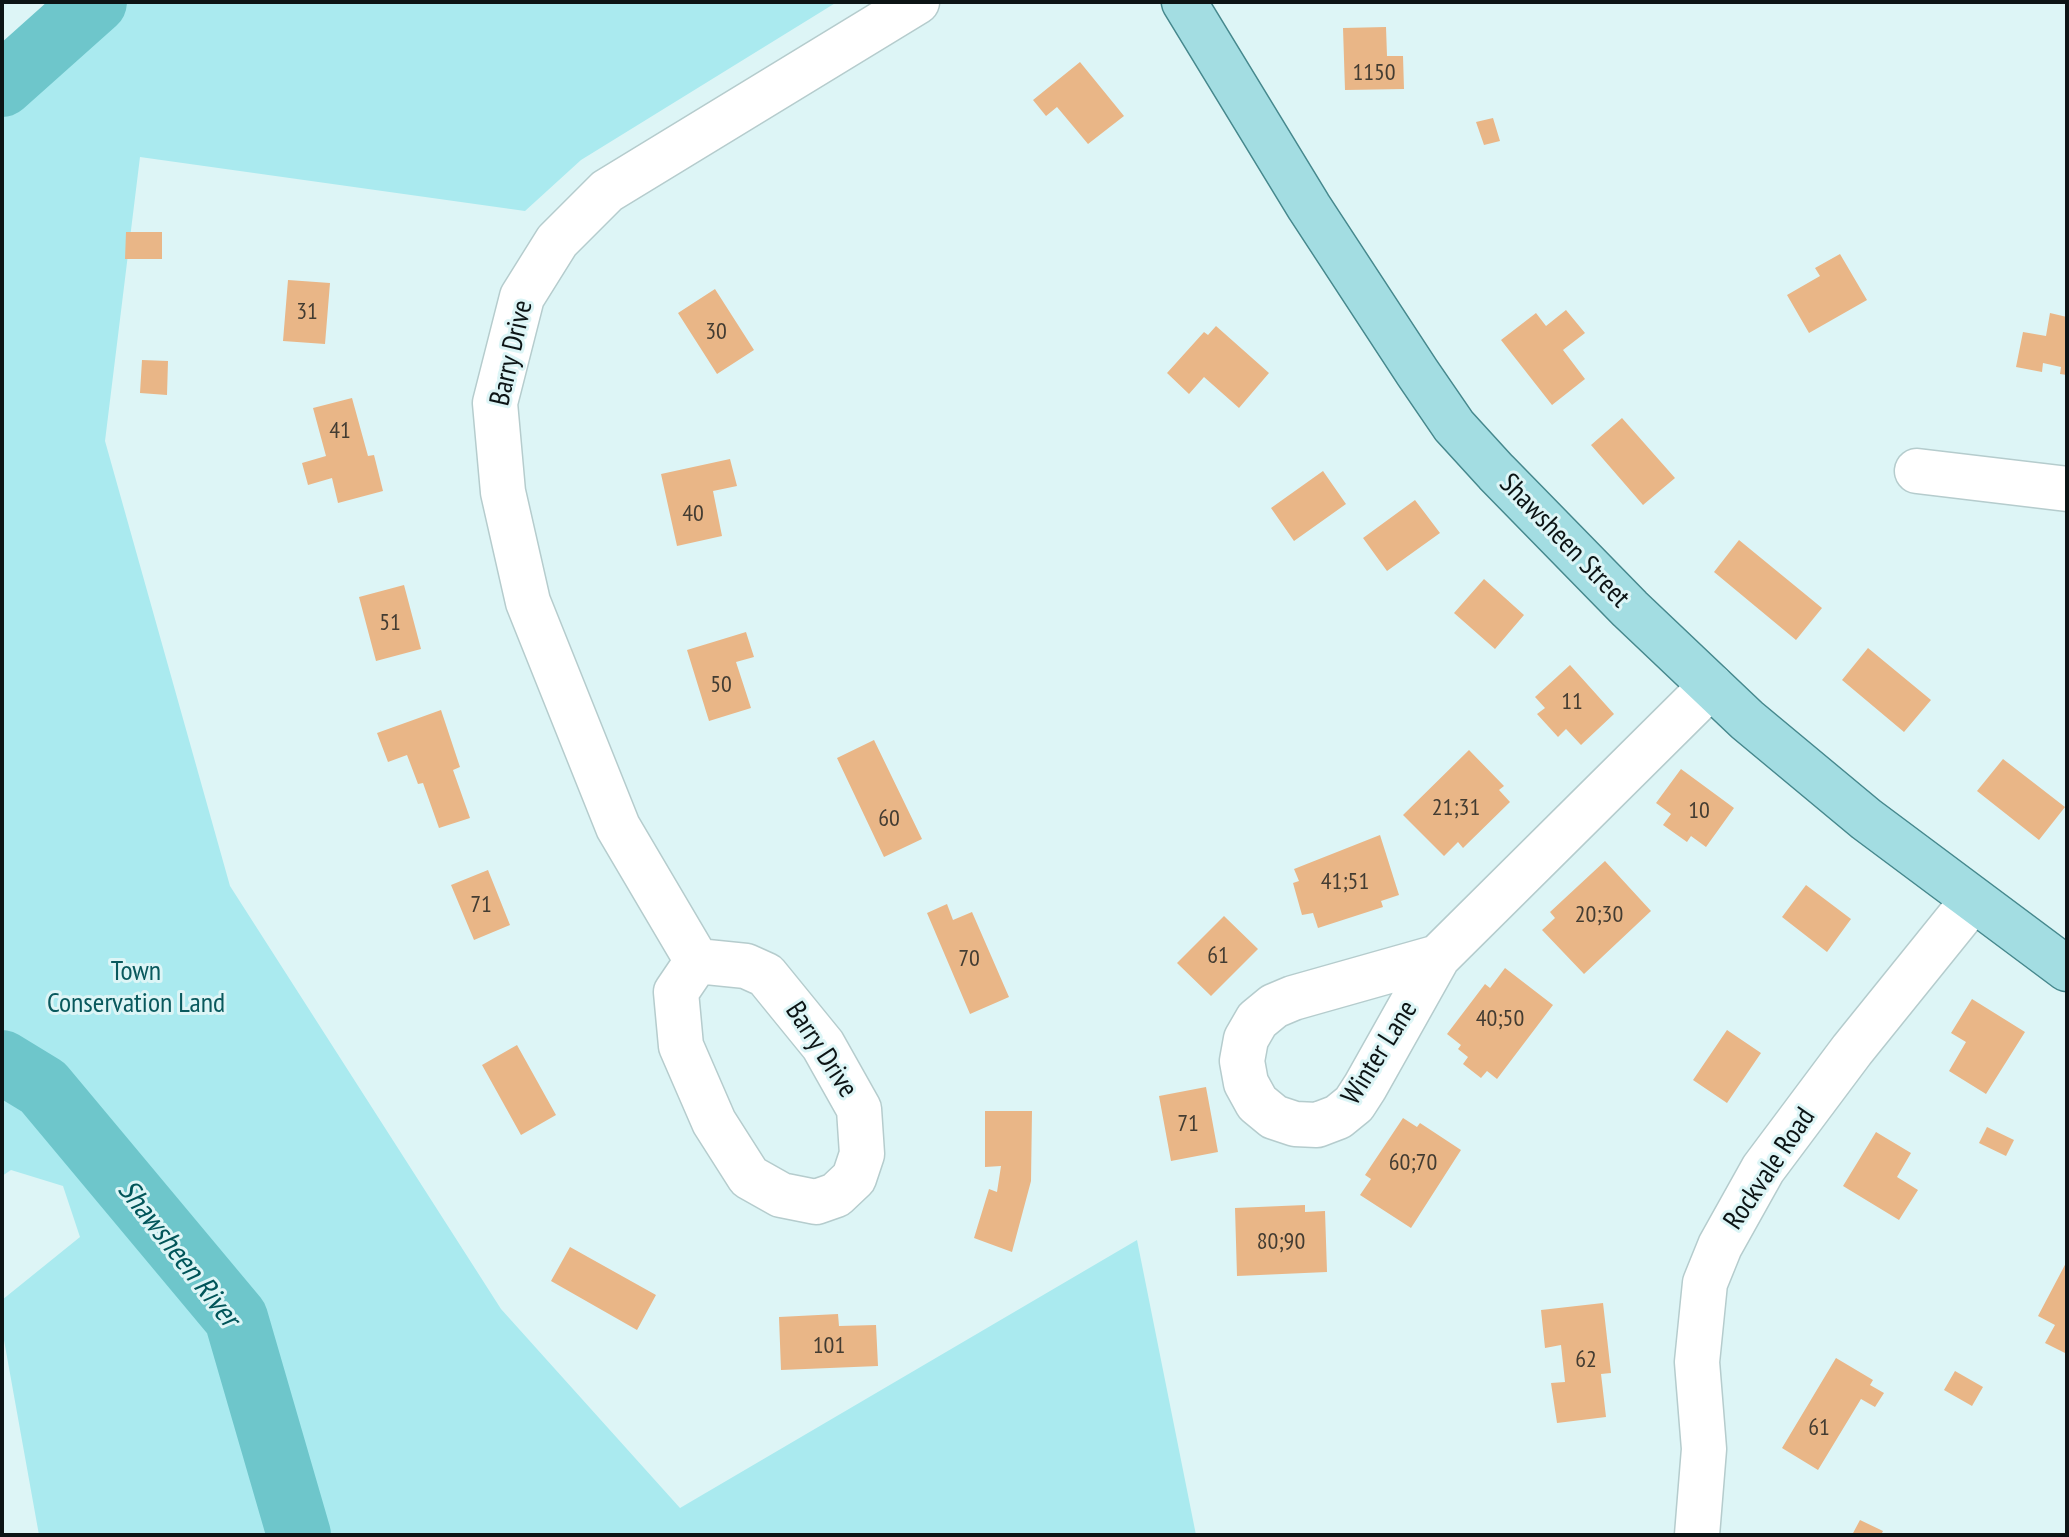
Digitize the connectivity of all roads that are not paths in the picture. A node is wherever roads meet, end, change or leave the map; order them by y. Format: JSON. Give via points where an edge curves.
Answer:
{"nodes":[{"id":1,"x":917,"y":2,"type":"edge"},
{"id":2,"x":1184,"y":2,"type":"edge"},
{"id":3,"x":1917,"y":471,"type":"dead end"},
{"id":4,"x":2067,"y":489,"type":"edge"},
{"id":5,"x":1711,"y":686,"type":"junction"},
{"id":6,"x":1973,"y":900,"type":"junction"},
{"id":7,"x":1438,"y":957,"type":"junction"},
{"id":8,"x":697,"y":961,"type":"junction"},
{"id":9,"x":2067,"y":969,"type":"edge"},
{"id":10,"x":1697,"y":1535,"type":"edge"}],
"edges":[{"from":1,"to":8,"type":"street","name":"Barry Drive","via":[[607,191],[557,241],[522,297],[495,403],[503,492],[528,602],[618,827]]},
{"from":2,"to":5,"type":"main road","name":"Shawsheen Street","via":[[1309,207],[1454,426]]},
{"from":3,"to":4,"type":"street"},
{"from":5,"to":6,"type":"main road","name":"Shawsheen Street","via":[[1866,819]]},
{"from":5,"to":7,"type":"street","name":"Winter Lane"},
{"from":6,"to":9,"type":"main road","name":"Shawsheen Street"},
{"from":6,"to":10,"type":"street","name":"Rockvale Road","via":[[1763,1169],[1720,1246],[1705,1283],[1697,1362],[1704,1449]]},
{"from":7,"to":7,"type":"street","name":"Winter Lane","via":[[1274,1006],[1251,1030],[1242,1061],[1257,1103],[1274,1117],[1295,1124],[1317,1125],[1338,1117],[1365,1087]]},
{"from":8,"to":8,"type":"street","name":"Barry Drive","via":[[676,992],[681,1046],[714,1122],[749,1177],[816,1202],[836,1195],[854,1178],[862,1154],[859,1109],[823,1045],[766,975],[746,966]]}]}
